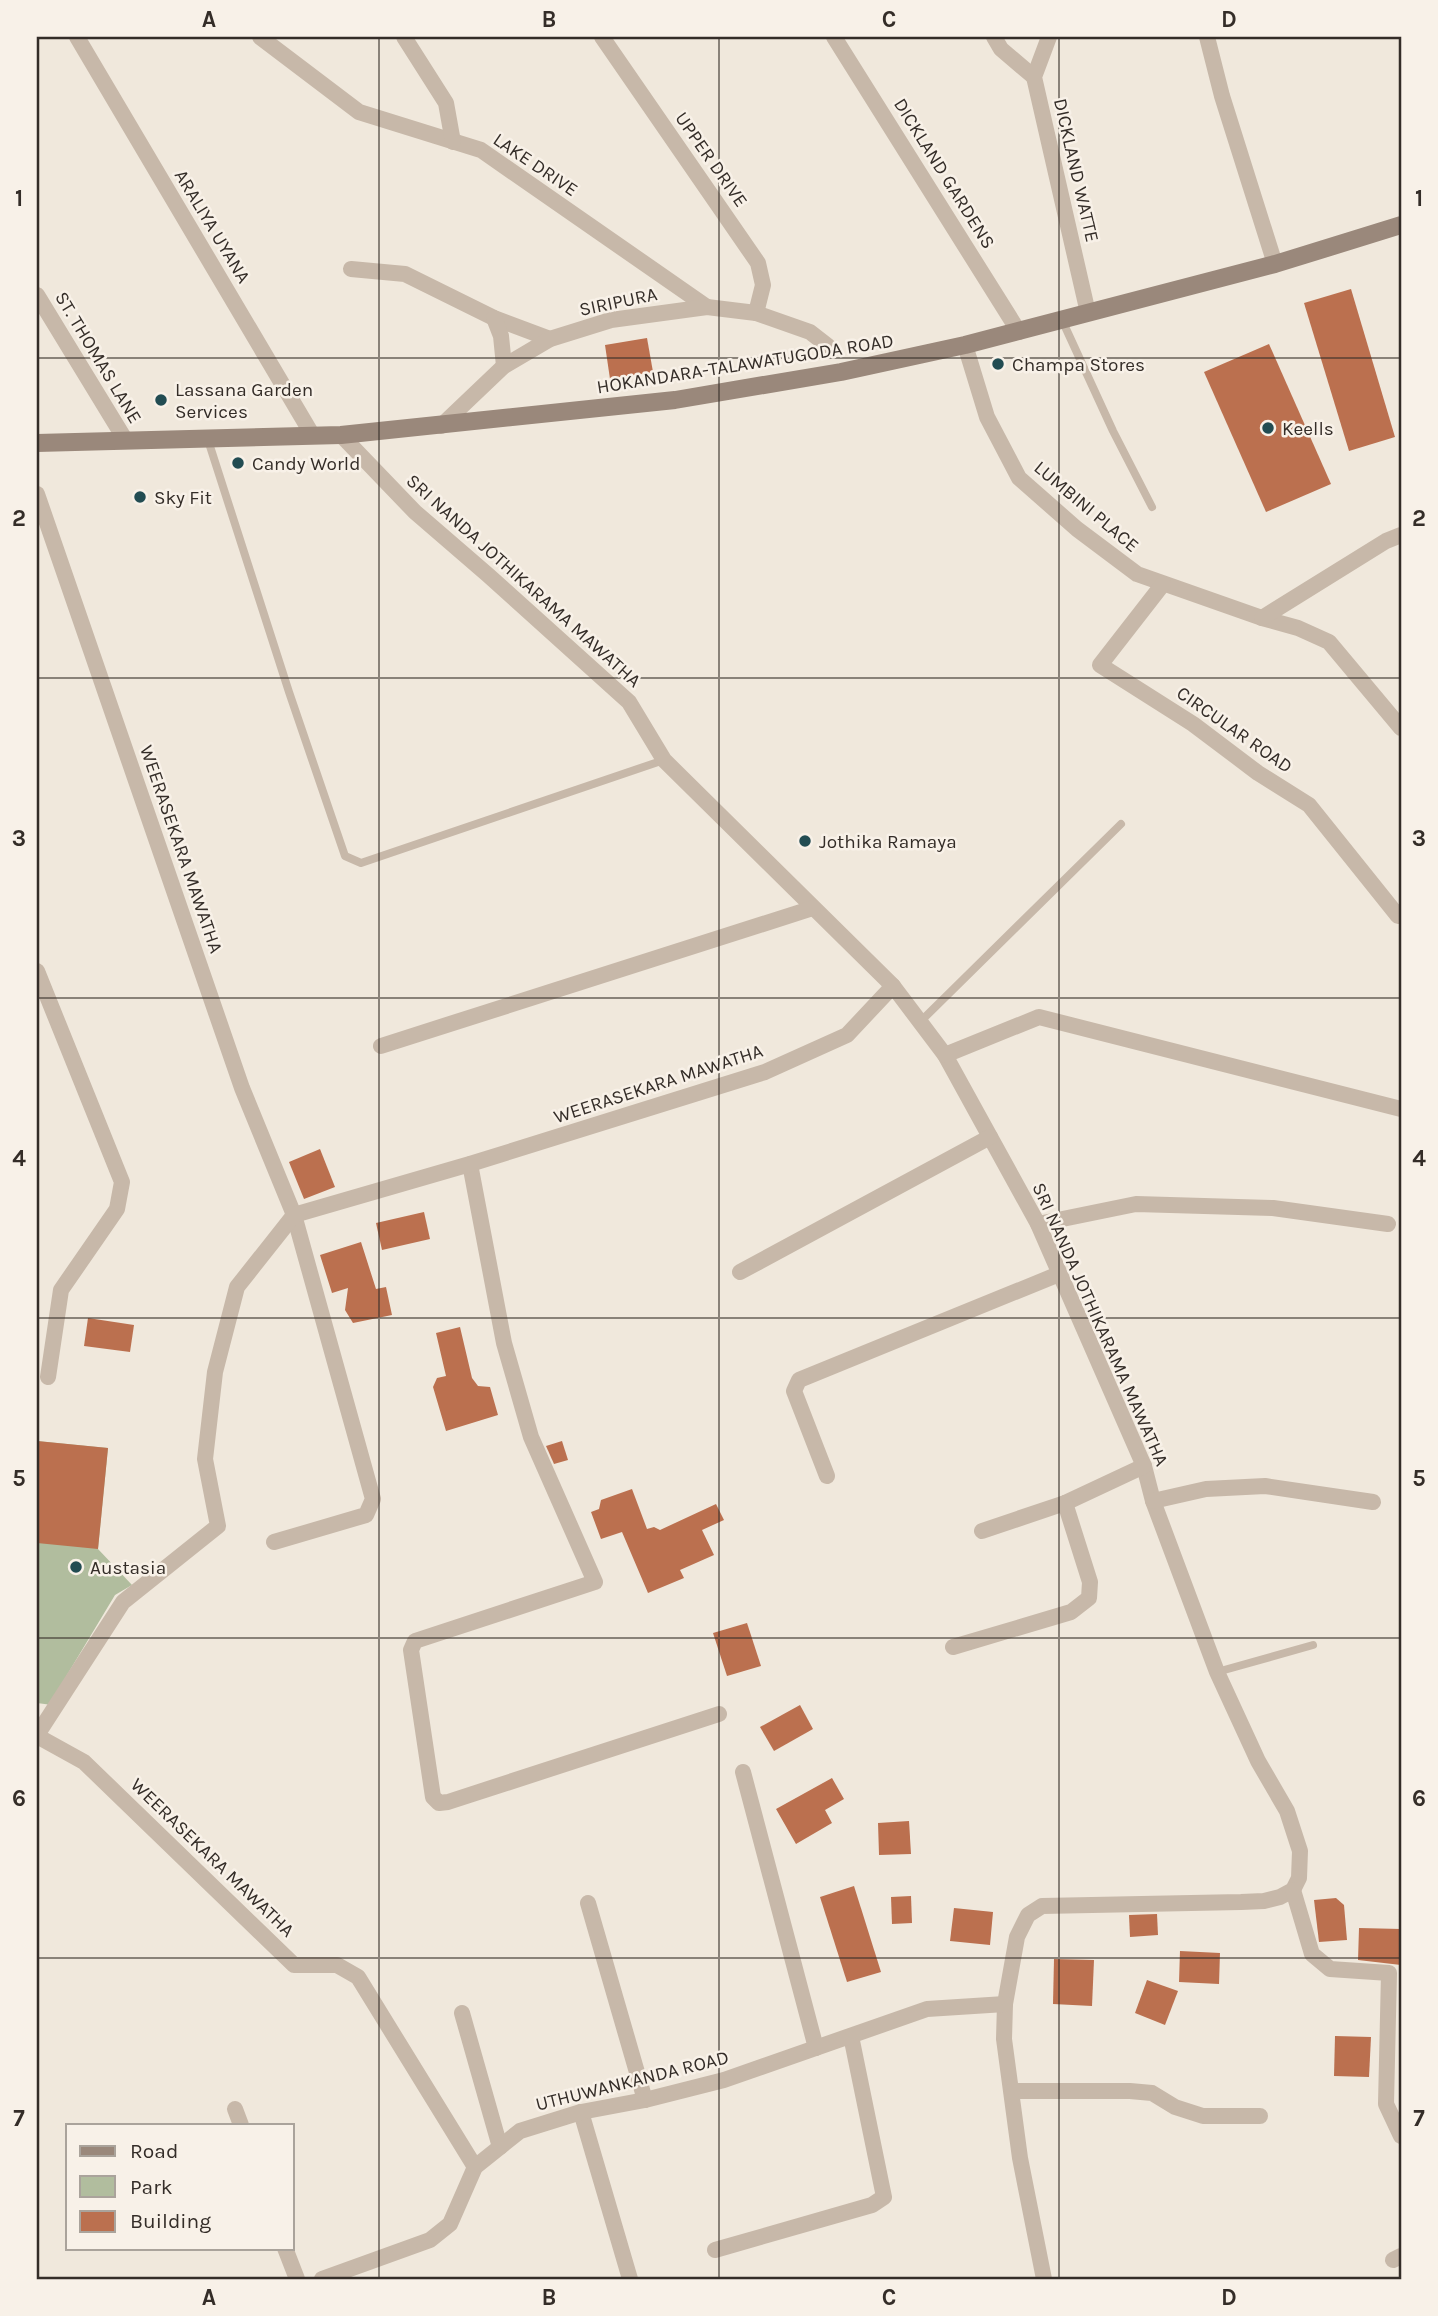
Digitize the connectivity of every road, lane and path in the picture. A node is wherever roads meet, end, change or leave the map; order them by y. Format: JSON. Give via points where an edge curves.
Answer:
{"nodes":[{"id":1,"x":76,"y":37,"type":"edge"},
{"id":2,"x":260,"y":37,"type":"edge"},
{"id":3,"x":404,"y":37,"type":"edge"},
{"id":4,"x":602,"y":37,"type":"edge"},
{"id":5,"x":834,"y":37,"type":"edge"},
{"id":6,"x":994,"y":37,"type":"edge"},
{"id":7,"x":1049,"y":37,"type":"edge"},
{"id":8,"x":1207,"y":37,"type":"edge"},
{"id":9,"x":1034,"y":77,"type":"junction"},
{"id":10,"x":453,"y":142,"type":"junction"},
{"id":11,"x":1401,"y":225,"type":"edge"},
{"id":12,"x":1275,"y":264,"type":"junction"},
{"id":13,"x":351,"y":269,"type":"dead end"},
{"id":14,"x":37,"y":295,"type":"edge"},
{"id":15,"x":707,"y":307,"type":"junction"},
{"id":16,"x":756,"y":313,"type":"junction"},
{"id":17,"x":1088,"y":313,"type":"junction"},
{"id":18,"x":494,"y":318,"type":"junction"},
{"id":19,"x":1062,"y":320,"type":"junction"},
{"id":20,"x":1019,"y":332,"type":"junction"},
{"id":21,"x":550,"y":340,"type":"junction"},
{"id":22,"x":965,"y":345,"type":"junction"},
{"id":23,"x":828,"y":346,"type":"dead end"},
{"id":24,"x":504,"y":366,"type":"junction"},
{"id":25,"x":441,"y":426,"type":"junction"},
{"id":26,"x":341,"y":435,"type":"junction"},
{"id":27,"x":313,"y":436,"type":"junction"},
{"id":28,"x":208,"y":440,"type":"junction"},
{"id":29,"x":125,"y":441,"type":"junction"},
{"id":30,"x":37,"y":443,"type":"edge"},
{"id":31,"x":37,"y":494,"type":"edge"},
{"id":32,"x":1152,"y":507,"type":"dead end"},
{"id":33,"x":1401,"y":535,"type":"edge"},
{"id":34,"x":1163,"y":584,"type":"junction"},
{"id":35,"x":1262,"y":618,"type":"junction"},
{"id":36,"x":1401,"y":728,"type":"edge"},
{"id":37,"x":664,"y":760,"type":"junction"},
{"id":38,"x":1121,"y":824,"type":"dead end"},
{"id":39,"x":813,"y":908,"type":"junction"},
{"id":40,"x":1401,"y":916,"type":"edge"},
{"id":41,"x":37,"y":971,"type":"edge"},
{"id":42,"x":892,"y":986,"type":"junction"},
{"id":43,"x":920,"y":1022,"type":"junction"},
{"id":44,"x":381,"y":1046,"type":"dead end"},
{"id":45,"x":945,"y":1055,"type":"junction"},
{"id":46,"x":1401,"y":1109,"type":"edge"},
{"id":47,"x":990,"y":1137,"type":"junction"},
{"id":48,"x":470,"y":1164,"type":"junction"},
{"id":49,"x":294,"y":1215,"type":"junction"},
{"id":50,"x":1038,"y":1224,"type":"junction"},
{"id":51,"x":1388,"y":1224,"type":"dead end"},
{"id":52,"x":740,"y":1272,"type":"dead end"},
{"id":53,"x":1059,"y":1274,"type":"junction"},
{"id":54,"x":48,"y":1377,"type":"dead end"},
{"id":55,"x":1144,"y":1466,"type":"junction"},
{"id":56,"x":827,"y":1476,"type":"dead end"},
{"id":57,"x":1153,"y":1501,"type":"junction"},
{"id":58,"x":1373,"y":1502,"type":"dead end"},
{"id":59,"x":1065,"y":1503,"type":"junction"},
{"id":60,"x":982,"y":1531,"type":"dead end"},
{"id":61,"x":274,"y":1542,"type":"dead end"},
{"id":62,"x":1313,"y":1645,"type":"dead end"},
{"id":63,"x":953,"y":1647,"type":"dead end"},
{"id":64,"x":1217,"y":1672,"type":"junction"},
{"id":65,"x":719,"y":1714,"type":"dead end"},
{"id":66,"x":37,"y":1735,"type":"edge"},
{"id":67,"x":743,"y":1772,"type":"dead end"},
{"id":68,"x":1293,"y":1890,"type":"junction"},
{"id":69,"x":588,"y":1903,"type":"dead end"},
{"id":70,"x":1395,"y":1973,"type":"edge"},
{"id":71,"x":1005,"y":2004,"type":"junction"},
{"id":72,"x":462,"y":2013,"type":"dead end"},
{"id":73,"x":851,"y":2036,"type":"junction"},
{"id":74,"x":1394,"y":2046,"type":"edge"},
{"id":75,"x":816,"y":2048,"type":"junction"},
{"id":76,"x":1012,"y":2091,"type":"junction"},
{"id":77,"x":645,"y":2100,"type":"junction"},
{"id":78,"x":235,"y":2109,"type":"dead end"},
{"id":79,"x":581,"y":2112,"type":"junction"},
{"id":80,"x":1260,"y":2116,"type":"dead end"},
{"id":81,"x":241,"y":2124,"type":"edge"},
{"id":82,"x":1401,"y":2136,"type":"edge"},
{"id":83,"x":500,"y":2147,"type":"junction"},
{"id":84,"x":475,"y":2167,"type":"junction"},
{"id":85,"x":286,"y":2250,"type":"edge"},
{"id":86,"x":715,"y":2250,"type":"dead end"},
{"id":87,"x":296,"y":2279,"type":"edge"},
{"id":88,"x":321,"y":2279,"type":"edge"},
{"id":89,"x":631,"y":2279,"type":"edge"},
{"id":90,"x":1044,"y":2279,"type":"edge"}],
"edges":[{"from":1,"to":27,"type":"street","name":"ARALIYA UYANA"},
{"from":2,"to":10,"type":"street","name":"LAKE DRIVE","via":[[359,112]]},
{"from":3,"to":10,"type":"street","via":[[446,103]]},
{"from":4,"to":16,"type":"street","name":"UPPER DRIVE","via":[[758,263],[763,285]]},
{"from":5,"to":20,"type":"street","name":"DICKLAND GARDENS"},
{"from":6,"to":9,"type":"street","via":[[1001,49]]},
{"from":7,"to":9,"type":"street","name":"DICKLAND WATTE"},
{"from":8,"to":12,"type":"street"},
{"from":9,"to":17,"type":"street","name":"DICKLAND WATTE"},
{"from":10,"to":15,"type":"street","name":"LAKE DRIVE","via":[[481,150]]},
{"from":11,"to":12,"type":"main road","name":"HOKANDARA-TALAWATUGODA ROAD"},
{"from":12,"to":17,"type":"main road","name":"HOKANDARA-TALAWATUGODA ROAD"},
{"from":13,"to":18,"type":"street","via":[[405,274]]},
{"from":14,"to":29,"type":"street","name":"ST. THOMAS LANE"},
{"from":15,"to":16,"type":"street","name":"SIRIPURA"},
{"from":15,"to":21,"type":"street","name":"SIRIPURA","via":[[611,320]]},
{"from":16,"to":23,"type":"street","name":"SIRIPURA","via":[[810,331]]},
{"from":17,"to":19,"type":"main road","name":"HOKANDARA-TALAWATUGODA ROAD"},
{"from":18,"to":21,"type":"street"},
{"from":18,"to":24,"type":"street"},
{"from":19,"to":20,"type":"main road","name":"HOKANDARA-TALAWATUGODA ROAD"},
{"from":19,"to":32,"type":"lane"},
{"from":20,"to":22,"type":"main road","name":"HOKANDARA-TALAWATUGODA ROAD"},
{"from":21,"to":24,"type":"street","name":"SIRIPURA"},
{"from":22,"to":25,"type":"main road","name":"HOKANDARA-TALAWATUGODA ROAD","via":[[675,400]]},
{"from":22,"to":34,"type":"street","name":"LUMBINI PLACE","via":[[987,417],[1019,478],[1137,574]]},
{"from":24,"to":25,"type":"street","name":"SIRIPURA"},
{"from":25,"to":26,"type":"main road","name":"HOKANDARA-TALAWATUGODA ROAD"},
{"from":26,"to":27,"type":"main road","name":"HOKANDARA-TALAWATUGODA ROAD"},
{"from":26,"to":37,"type":"street","name":"SRI NANDA JOTHIKARAMA MAWATHA","via":[[415,512],[629,702]]},
{"from":27,"to":28,"type":"main road","name":"HOKANDARA-TALAWATUGODA ROAD"},
{"from":28,"to":29,"type":"main road","name":"HOKANDARA-TALAWATUGODA ROAD"},
{"from":28,"to":37,"type":"lane","via":[[345,856],[361,863]]},
{"from":29,"to":30,"type":"main road","name":"HOKANDARA-TALAWATUGODA ROAD"},
{"from":31,"to":49,"type":"street","name":"WEERASEKARA MAWATHA","via":[[242,1088]]},
{"from":33,"to":35,"type":"street"},
{"from":34,"to":35,"type":"street","name":"LUMBINI PLACE"},
{"from":34,"to":40,"type":"street","name":"CIRCULAR ROAD","via":[[1100,665],[1309,805]]},
{"from":35,"to":36,"type":"street","name":"LUMBINI PLACE","via":[[1329,642]]},
{"from":37,"to":39,"type":"street","name":"SRI NANDA JOTHIKARAMA MAWATHA"},
{"from":38,"to":43,"type":"lane"},
{"from":39,"to":42,"type":"street","name":"SRI NANDA JOTHIKARAMA MAWATHA"},
{"from":39,"to":44,"type":"street"},
{"from":41,"to":54,"type":"street","via":[[122,1182],[117,1209],[61,1290]]},
{"from":42,"to":43,"type":"street","name":"SRI NANDA JOTHIKARAMA MAWATHA"},
{"from":42,"to":48,"type":"street","name":"WEERASEKARA MAWATHA","via":[[847,1035],[765,1072]]},
{"from":43,"to":45,"type":"street","name":"SRI NANDA JOTHIKARAMA MAWATHA"},
{"from":45,"to":46,"type":"street","via":[[1039,1017]]},
{"from":45,"to":47,"type":"street","name":"SRI NANDA JOTHIKARAMA MAWATHA"},
{"from":47,"to":50,"type":"street","name":"SRI NANDA JOTHIKARAMA MAWATHA"},
{"from":47,"to":52,"type":"street"},
{"from":48,"to":49,"type":"street","name":"WEERASEKARA MAWATHA"},
{"from":48,"to":65,"type":"street","via":[[504,1343],[531,1437],[595,1582],[415,1641],[411,1650],[433,1797],[439,1803],[448,1802]]},
{"from":49,"to":61,"type":"street","name":"WEERASEKARA MAWATHA","via":[[373,1499],[366,1515]]},
{"from":49,"to":66,"type":"street","name":"WEERASEKARA MAWATHA","via":[[237,1287],[215,1372],[205,1459],[218,1526],[123,1602]]},
{"from":50,"to":51,"type":"street","via":[[1136,1204],[1273,1208]]},
{"from":50,"to":53,"type":"street","name":"SRI NANDA JOTHIKARAMA MAWATHA"},
{"from":53,"to":55,"type":"street","name":"SRI NANDA JOTHIKARAMA MAWATHA"},
{"from":53,"to":56,"type":"street","via":[[799,1380],[794,1391]]},
{"from":55,"to":57,"type":"street","name":"SRI NANDA JOTHIKARAMA MAWATHA"},
{"from":55,"to":59,"type":"street"},
{"from":57,"to":58,"type":"street","via":[[1206,1489],[1265,1486]]},
{"from":57,"to":64,"type":"street","name":"SRI NANDA JOTHIKARAMA MAWATHA"},
{"from":59,"to":60,"type":"street"},
{"from":59,"to":63,"type":"street","via":[[1090,1582],[1088,1598],[1071,1612]]},
{"from":62,"to":64,"type":"lane"},
{"from":64,"to":68,"type":"street","name":"SRI NANDA JOTHIKARAMA MAWATHA","via":[[1295,1831],[1301,1864]]},
{"from":66,"to":84,"type":"street","name":"WEERASEKARA MAWATHA","via":[[84,1762],[294,1965],[337,1965],[358,1977]]},
{"from":67,"to":75,"type":"street"},
{"from":68,"to":70,"type":"street","via":[[1312,1954],[1330,1969]]},
{"from":68,"to":71,"type":"street","via":[[1264,1901],[1042,1906],[1028,1915],[1017,1937]]},
{"from":69,"to":77,"type":"street"},
{"from":70,"to":74,"type":"street"},
{"from":71,"to":73,"type":"street","name":"UTHUWANKANDA ROAD","via":[[927,2010]]},
{"from":71,"to":76,"type":"street","via":[[1004,2039]]},
{"from":72,"to":83,"type":"street"},
{"from":73,"to":75,"type":"street","name":"UTHUWANKANDA ROAD"},
{"from":73,"to":86,"type":"street","via":[[884,2197],[872,2205]]},
{"from":74,"to":82,"type":"street","via":[[1386,2104]]},
{"from":75,"to":77,"type":"street","name":"UTHUWANKANDA ROAD","via":[[724,2080]]},
{"from":76,"to":80,"type":"street","via":[[1152,2093],[1203,2116]]},
{"from":76,"to":90,"type":"street"},
{"from":77,"to":79,"type":"street","name":"UTHUWANKANDA ROAD"},
{"from":78,"to":81,"type":"street"},
{"from":79,"to":83,"type":"street","name":"UTHUWANKANDA ROAD","via":[[520,2131]]},
{"from":79,"to":89,"type":"street"},
{"from":83,"to":84,"type":"street","name":"UTHUWANKANDA ROAD"},
{"from":84,"to":88,"type":"street","name":"UTHUWANKANDA ROAD","via":[[450,2224],[430,2240]]},
{"from":85,"to":87,"type":"street"}]}
